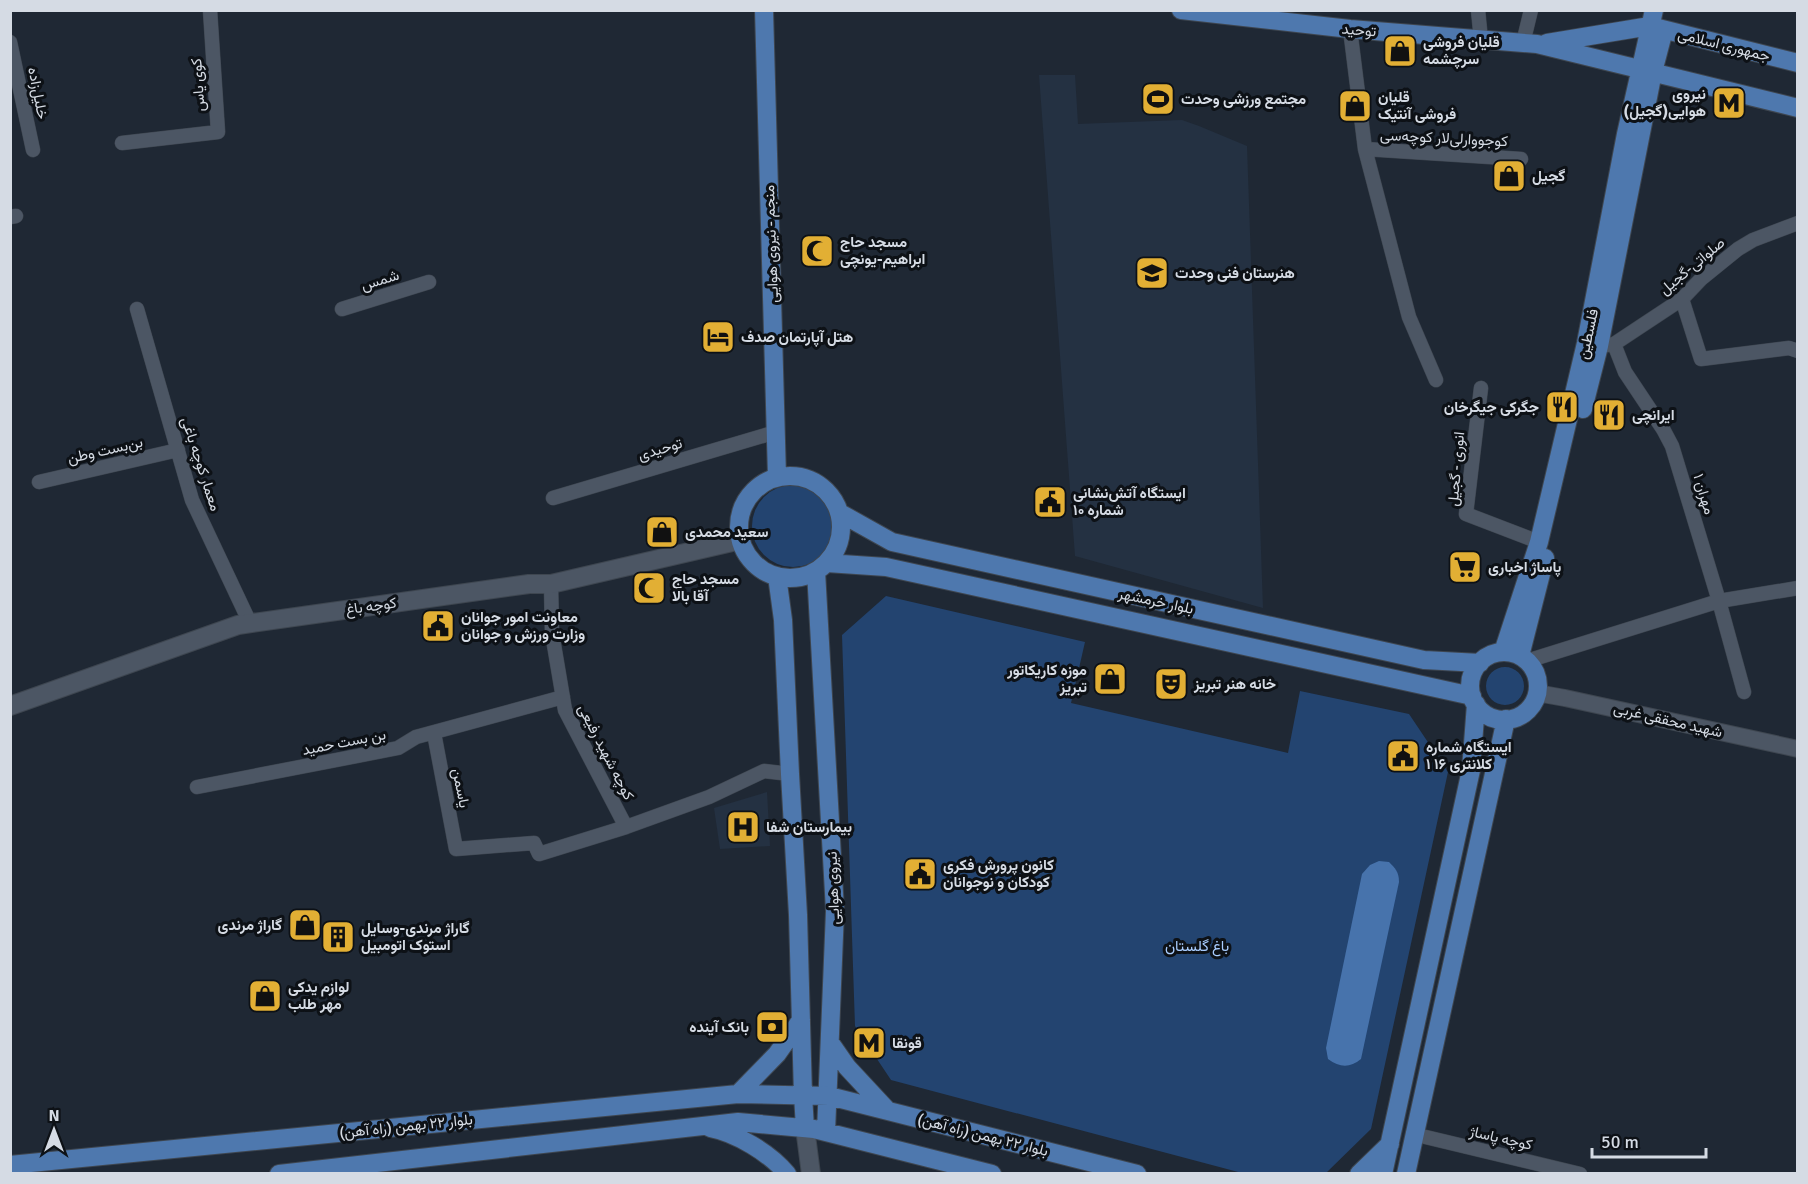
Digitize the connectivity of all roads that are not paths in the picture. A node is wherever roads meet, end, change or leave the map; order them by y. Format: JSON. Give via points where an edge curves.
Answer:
{"nodes":[{"id":1,"x":210,"y":10,"type":"edge"},
{"id":2,"x":764,"y":10,"type":"edge"},
{"id":3,"x":1181,"y":10,"type":"edge"},
{"id":4,"x":1478,"y":10,"type":"edge"},
{"id":5,"x":1531,"y":10,"type":"edge"},
{"id":6,"x":1656,"y":22,"type":"edge"},
{"id":7,"x":1350,"y":29,"type":"junction"},
{"id":8,"x":1481,"y":40,"type":"junction"},
{"id":9,"x":10,"y":42,"type":"edge"},
{"id":10,"x":1530,"y":43,"type":"junction"},
{"id":11,"x":1797,"y":63,"type":"edge"},
{"id":12,"x":1647,"y":70,"type":"junction"},
{"id":13,"x":1797,"y":108,"type":"edge"},
{"id":14,"x":122,"y":143,"type":"dead end"},
{"id":15,"x":1365,"y":149,"type":"junction"},
{"id":16,"x":33,"y":150,"type":"dead end"},
{"id":17,"x":1521,"y":159,"type":"dead end"},
{"id":18,"x":1797,"y":223,"type":"edge"},
{"id":19,"x":429,"y":282,"type":"dead end"},
{"id":20,"x":1682,"y":299,"type":"junction"},
{"id":21,"x":137,"y":309,"type":"dead end"},
{"id":22,"x":342,"y":309,"type":"dead end"},
{"id":23,"x":1600,"y":344,"type":"junction"},
{"id":24,"x":1797,"y":351,"type":"edge"},
{"id":25,"x":1436,"y":380,"type":"dead end"},
{"id":26,"x":1481,"y":388,"type":"dead end"},
{"id":27,"x":776,"y":432,"type":"junction"},
{"id":28,"x":178,"y":450,"type":"junction"},
{"id":29,"x":777,"y":477,"type":"junction"},
{"id":30,"x":39,"y":482,"type":"dead end"},
{"id":31,"x":553,"y":498,"type":"dead end"},
{"id":32,"x":840,"y":513,"type":"junction"},
{"id":33,"x":741,"y":540,"type":"junction"},
{"id":34,"x":1539,"y":542,"type":"junction"},
{"id":35,"x":821,"y":567,"type":"junction"},
{"id":36,"x":777,"y":576,"type":"junction"},
{"id":37,"x":551,"y":584,"type":"junction"},
{"id":38,"x":1797,"y":588,"type":"edge"},
{"id":39,"x":1719,"y":601,"type":"junction"},
{"id":40,"x":1224,"y":616,"type":"junction"},
{"id":41,"x":250,"y":623,"type":"junction"},
{"id":42,"x":1218,"y":640,"type":"junction"},
{"id":43,"x":1517,"y":656,"type":"junction"},
{"id":44,"x":1480,"y":663,"type":"junction"},
{"id":45,"x":1744,"y":692,"type":"dead end"},
{"id":46,"x":1538,"y":693,"type":"junction"},
{"id":47,"x":563,"y":698,"type":"junction"},
{"id":48,"x":1474,"y":700,"type":"junction"},
{"id":49,"x":10,"y":706,"type":"edge"},
{"id":50,"x":1506,"y":719,"type":"junction"},
{"id":51,"x":434,"y":733,"type":"junction"},
{"id":52,"x":1797,"y":749,"type":"edge"},
{"id":53,"x":790,"y":774,"type":"junction"},
{"id":54,"x":197,"y":787,"type":"dead end"},
{"id":55,"x":626,"y":827,"type":"junction"},
{"id":56,"x":801,"y":1020,"type":"junction"},
{"id":57,"x":831,"y":1044,"type":"junction"},
{"id":58,"x":738,"y":1094,"type":"junction"},
{"id":59,"x":803,"y":1095,"type":"junction"},
{"id":60,"x":829,"y":1096,"type":"junction"},
{"id":61,"x":888,"y":1112,"type":"junction"},
{"id":62,"x":703,"y":1126,"type":"junction"},
{"id":63,"x":805,"y":1128,"type":"junction"},
{"id":64,"x":826,"y":1132,"type":"junction"},
{"id":65,"x":1413,"y":1134,"type":"junction"},
{"id":66,"x":1390,"y":1144,"type":"junction"},
{"id":67,"x":10,"y":1165,"type":"edge"},
{"id":68,"x":279,"y":1173,"type":"edge"},
{"id":69,"x":786,"y":1173,"type":"edge"},
{"id":70,"x":811,"y":1173,"type":"edge"},
{"id":71,"x":992,"y":1173,"type":"edge"},
{"id":72,"x":1137,"y":1173,"type":"edge"},
{"id":73,"x":1359,"y":1173,"type":"edge"},
{"id":74,"x":1383,"y":1173,"type":"edge"},
{"id":75,"x":1406,"y":1173,"type":"edge"},
{"id":76,"x":1580,"y":1173,"type":"edge"}],
"edges":[{"from":1,"to":14,"type":"street","name":"کوی یاس","via":[[218,132]]},
{"from":2,"to":27,"type":"main road","name":"منجم - نیروی هوایی"},
{"from":3,"to":7,"type":"main road","name":"توحید"},
{"from":4,"to":8,"type":"street"},
{"from":5,"to":10,"type":"street"},
{"from":6,"to":10,"type":"main road"},
{"from":6,"to":11,"type":"main road","name":"جمهوری اسلامی"},
{"from":6,"to":12,"type":"main road","name":"فلسطین"},
{"from":7,"to":8,"type":"main road","name":"توحید"},
{"from":7,"to":15,"type":"street"},
{"from":8,"to":10,"type":"main road","name":"توحید"},
{"from":9,"to":16,"type":"street","name":"خلیل‌زاده"},
{"from":10,"to":12,"type":"main road"},
{"from":12,"to":13,"type":"main road"},
{"from":12,"to":23,"type":"main road","name":"فلسطین"},
{"from":15,"to":17,"type":"street","name":"کوجووارلی‌لار کوچه‌سی"},
{"from":15,"to":25,"type":"street","via":[[1409,317]]},
{"from":18,"to":20,"type":"street","name":"صلواتی-گجیل","via":[[1738,249]]},
{"from":19,"to":22,"type":"street","name":"شمس"},
{"from":20,"to":23,"type":"street","name":"صلواتی-گجیل"},
{"from":20,"to":24,"type":"street","via":[[1701,359],[1789,348]]},
{"from":21,"to":28,"type":"street","name":"معمار کوچه باغی"},
{"from":23,"to":34,"type":"main road","name":"فلسطین"},
{"from":23,"to":39,"type":"street","name":"مهران ۱","via":[[1625,372],[1672,446]]},
{"from":23,"to":43,"type":"main road","name":"فلسطین"},
{"from":26,"to":34,"type":"street","name":"انوری - گجیل","via":[[1466,514]]},
{"from":27,"to":29,"type":"main road","name":"منجم - نیروی هوایی"},
{"from":27,"to":31,"type":"street","name":"توحیدی"},
{"from":28,"to":30,"type":"street","name":"بن‌بست وطن"},
{"from":28,"to":41,"type":"street","name":"معمار کوچه باغی","via":[[192,500]]},
{"from":29,"to":32,"type":"main road","via":[[804,477],[816,483],[831,496]]},
{"from":29,"to":33,"type":"main road","via":[[754,491],[746,501],[739,527]]},
{"from":32,"to":35,"type":"main road","via":[[840,540]]},
{"from":32,"to":40,"type":"main road","name":"بلوار خرمشهر","via":[[892,542]]},
{"from":33,"to":36,"type":"main road","via":[[754,563]]},
{"from":33,"to":37,"type":"main road","name":"کوچه باغ"},
{"from":34,"to":43,"type":"main road","name":"فلسطین"},
{"from":35,"to":36,"type":"main road","via":[[804,576]]},
{"from":35,"to":42,"type":"main road","name":"بلوار خرمشهر","via":[[886,567]]},
{"from":35,"to":57,"type":"main road","name":"نیروی هوایی","via":[[835,911]]},
{"from":36,"to":53,"type":"main road","via":[[783,620]]},
{"from":37,"to":41,"type":"main road","name":"کوچه باغ"},
{"from":37,"to":47,"type":"street","name":"کوچه شهید رفیعی","via":[[552,633]]},
{"from":38,"to":39,"type":"street"},
{"from":39,"to":43,"type":"street"},
{"from":39,"to":45,"type":"street","name":"مهران ۱"},
{"from":40,"to":42,"type":"main road"},
{"from":40,"to":44,"type":"main road","name":"بلوار خرمشهر","via":[[1424,660]]},
{"from":41,"to":49,"type":"main road","name":"کوچه باغ"},
{"from":42,"to":48,"type":"main road","name":"بلوار خرمشهر"},
{"from":43,"to":44,"type":"main road","via":[[1486,657]]},
{"from":43,"to":46,"type":"main road","via":[[1537,676]]},
{"from":44,"to":48,"type":"main road","via":[[1472,678]]},
{"from":46,"to":50,"type":"main road","via":[[1529,709]]},
{"from":46,"to":52,"type":"street","name":"شهید محققی غربی"},
{"from":47,"to":51,"type":"street","name":"بن بست حمید"},
{"from":47,"to":55,"type":"street","name":"کوچه شهید رفیعی","via":[[565,710]]},
{"from":48,"to":50,"type":"main road","via":[[1489,715]]},
{"from":48,"to":66,"type":"main road","via":[[1471,770]]},
{"from":50,"to":65,"type":"main road"},
{"from":51,"to":54,"type":"street","name":"بن بست حمید","via":[[416,737],[398,748]]},
{"from":51,"to":55,"type":"street","name":"یاسمن","via":[[456,849],[534,843],[539,854]]},
{"from":53,"to":55,"type":"street","via":[[764,771],[709,797]]},
{"from":53,"to":56,"type":"main road"},
{"from":56,"to":58,"type":"main road","via":[[777,1054]]},
{"from":56,"to":59,"type":"main road"},
{"from":57,"to":60,"type":"main road","name":"نیروی هوایی"},
{"from":57,"to":61,"type":"main road"},
{"from":58,"to":59,"type":"main road","name":"بلوار ۲۲ بهمن (راه آهن)"},
{"from":58,"to":67,"type":"main road","name":"بلوار ۲۲ بهمن (راه آهن)"},
{"from":59,"to":60,"type":"main road","name":"بلوار ۲۲ بهمن (راه آهن)"},
{"from":59,"to":63,"type":"main road"},
{"from":60,"to":61,"type":"main road","name":"بلوار ۲۲ بهمن (راه آهن)"},
{"from":60,"to":64,"type":"main road","name":"نیروی هوایی"},
{"from":61,"to":72,"type":"main road","name":"بلوار ۲۲ بهمن (راه آهن)"},
{"from":62,"to":63,"type":"main road","via":[[738,1122]]},
{"from":62,"to":68,"type":"main road"},
{"from":62,"to":69,"type":"main road","via":[[759,1150]]},
{"from":63,"to":64,"type":"main road"},
{"from":63,"to":70,"type":"main road"},
{"from":64,"to":71,"type":"main road"},
{"from":65,"to":75,"type":"main road"},
{"from":65,"to":76,"type":"street","name":"کوچه پاساژ"},
{"from":66,"to":73,"type":"main road"},
{"from":66,"to":74,"type":"main road"}]}
